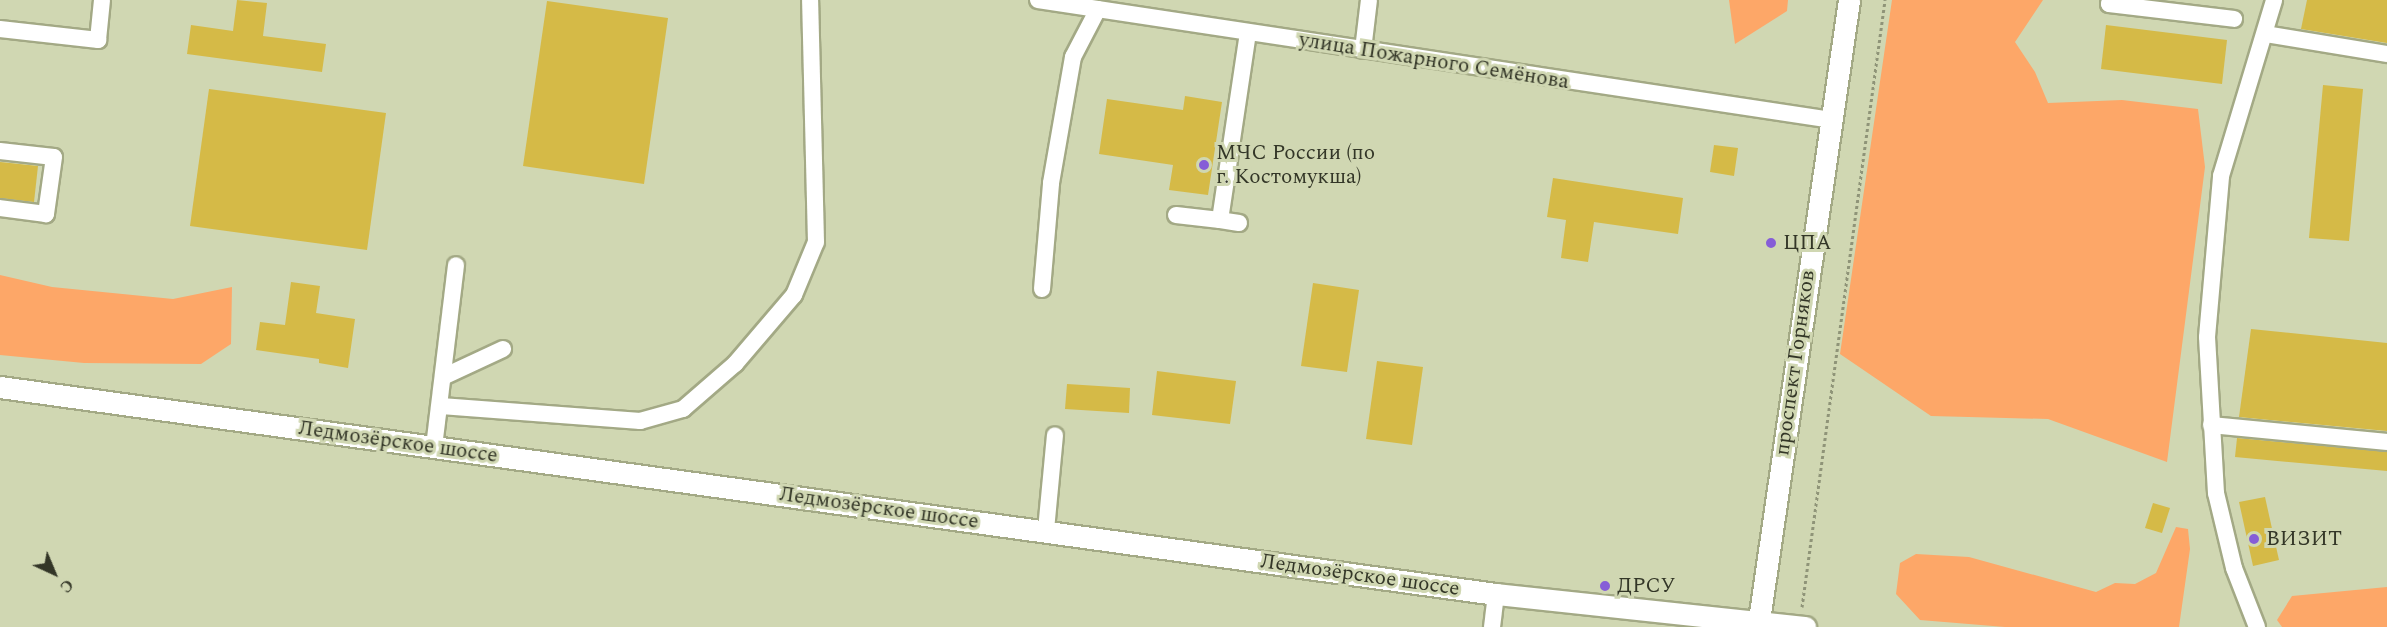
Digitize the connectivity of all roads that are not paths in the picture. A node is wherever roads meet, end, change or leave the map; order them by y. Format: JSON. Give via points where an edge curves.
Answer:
{"nodes":[{"id":1,"x":102,"y":0,"type":"edge"},
{"id":2,"x":810,"y":0,"type":"edge"},
{"id":3,"x":1038,"y":0,"type":"edge"},
{"id":4,"x":1369,"y":0,"type":"edge"},
{"id":5,"x":1849,"y":0,"type":"edge"},
{"id":6,"x":2110,"y":0,"type":"edge"},
{"id":7,"x":2274,"y":0,"type":"edge"},
{"id":8,"x":1068,"y":2,"type":"edge"},
{"id":9,"x":1098,"y":9,"type":"junction"},
{"id":10,"x":2234,"y":19,"type":"dead end"},
{"id":11,"x":0,"y":28,"type":"edge"},
{"id":12,"x":1248,"y":32,"type":"junction"},
{"id":13,"x":2265,"y":34,"type":"junction"},
{"id":14,"x":1363,"y":50,"type":"junction"},
{"id":15,"x":2387,"y":54,"type":"edge"},
{"id":16,"x":1832,"y":120,"type":"junction"},
{"id":17,"x":0,"y":151,"type":"edge"},
{"id":18,"x":0,"y":208,"type":"edge"},
{"id":19,"x":1176,"y":215,"type":"dead end"},
{"id":20,"x":1220,"y":220,"type":"junction"},
{"id":21,"x":1239,"y":223,"type":"dead end"},
{"id":22,"x":456,"y":265,"type":"dead end"},
{"id":23,"x":1042,"y":289,"type":"dead end"},
{"id":24,"x":503,"y":350,"type":"dead end"},
{"id":25,"x":445,"y":376,"type":"junction"},
{"id":26,"x":0,"y":387,"type":"edge"},
{"id":27,"x":441,"y":406,"type":"junction"},
{"id":28,"x":2211,"y":425,"type":"junction"},
{"id":29,"x":1055,"y":435,"type":"dead end"},
{"id":30,"x":2387,"y":442,"type":"edge"},
{"id":31,"x":434,"y":447,"type":"junction"},
{"id":32,"x":1046,"y":531,"type":"junction"},
{"id":33,"x":1496,"y":594,"type":"junction"},
{"id":34,"x":1759,"y":623,"type":"edge"},
{"id":35,"x":1492,"y":627,"type":"edge"},
{"id":36,"x":1802,"y":627,"type":"edge"},
{"id":37,"x":2257,"y":627,"type":"edge"}],
"edges":[{"from":1,"to":11,"type":"street","via":[[98,39]]},
{"from":2,"to":27,"type":"street","via":[[816,242],[794,295],[735,364],[683,409],[640,422]]},
{"from":3,"to":8,"type":"street","name":"улица Пожарного Семёнова"},
{"from":4,"to":14,"type":"street"},
{"from":5,"to":16,"type":"main road","name":"проспект Горняков"},
{"from":6,"to":10,"type":"street","via":[[2109,4]]},
{"from":7,"to":13,"type":"street"},
{"from":8,"to":9,"type":"street","name":"улица Пожарного Семёнова"},
{"from":9,"to":12,"type":"street","name":"улица Пожарного Семёнова"},
{"from":9,"to":23,"type":"street","via":[[1073,57],[1051,183]]},
{"from":12,"to":14,"type":"street","name":"улица Пожарного Семёнова"},
{"from":12,"to":20,"type":"street"},
{"from":13,"to":15,"type":"street"},
{"from":13,"to":28,"type":"street","via":[[2221,176],[2207,337]]},
{"from":14,"to":16,"type":"street","name":"улица Пожарного Семёнова"},
{"from":16,"to":34,"type":"main road","name":"проспект Горняков"},
{"from":17,"to":18,"type":"street","via":[[54,157],[46,214]]},
{"from":19,"to":20,"type":"street"},
{"from":20,"to":21,"type":"street"},
{"from":22,"to":25,"type":"street"},
{"from":24,"to":25,"type":"street"},
{"from":25,"to":27,"type":"street"},
{"from":26,"to":31,"type":"main road","name":"Ледмозёрское шоссе"},
{"from":27,"to":31,"type":"street"},
{"from":28,"to":30,"type":"street"},
{"from":28,"to":37,"type":"street","via":[[2216,493],[2234,568]]},
{"from":29,"to":32,"type":"street"},
{"from":31,"to":32,"type":"main road","name":"Ледмозёрское шоссе"},
{"from":32,"to":33,"type":"main road","name":"Ледмозёрское шоссе"},
{"from":33,"to":34,"type":"main road","name":"Ледмозёрское шоссе"},
{"from":33,"to":35,"type":"street"},
{"from":34,"to":36,"type":"main road","name":"Ледмозёрское шоссе"}]}
